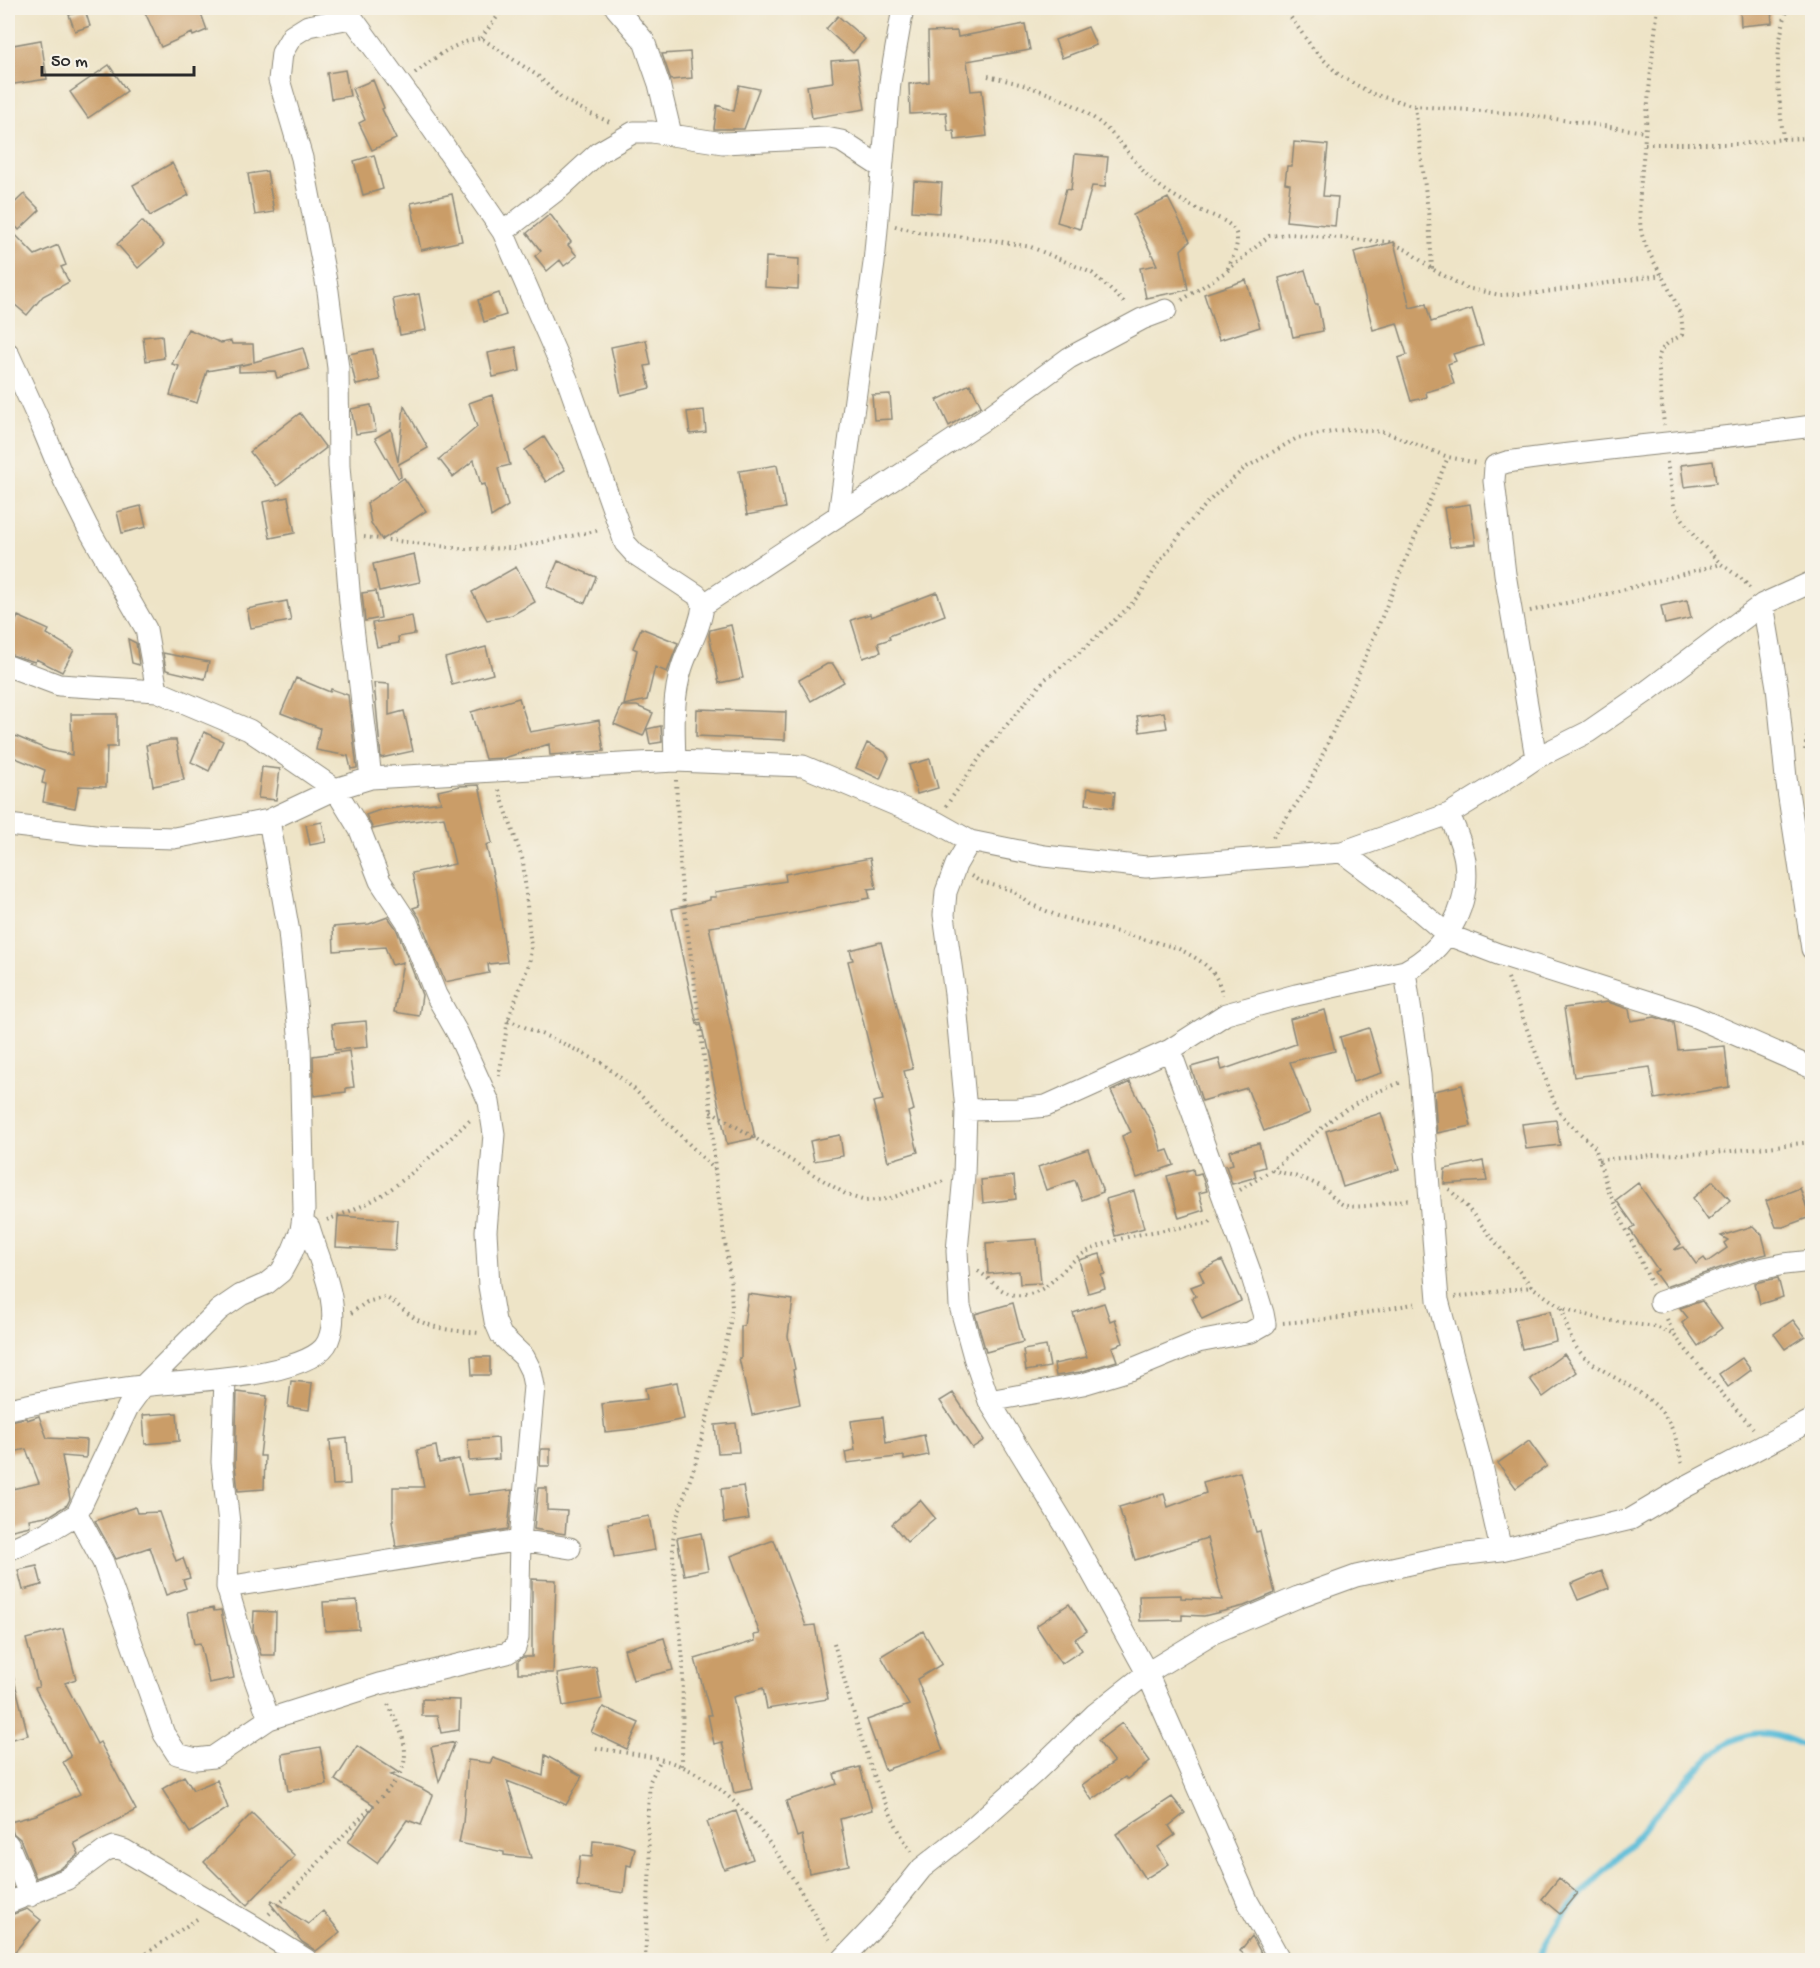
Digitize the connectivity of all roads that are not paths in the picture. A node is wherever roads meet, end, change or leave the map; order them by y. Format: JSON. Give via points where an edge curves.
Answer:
{"nodes":[{"id":1,"x":616,"y":8,"type":"edge"},
{"id":2,"x":903,"y":8,"type":"edge"},
{"id":3,"x":348,"y":13,"type":"edge"},
{"id":4,"x":670,"y":134,"type":"junction"},
{"id":5,"x":881,"y":167,"type":"junction"},
{"id":6,"x":503,"y":232,"type":"junction"},
{"id":7,"x":1166,"y":310,"type":"road end"},
{"id":8,"x":8,"y":353,"type":"edge"},
{"id":9,"x":1812,"y":426,"type":"edge"},
{"id":10,"x":839,"y":514,"type":"junction"},
{"id":11,"x":1812,"y":582,"type":"edge"},
{"id":12,"x":1763,"y":604,"type":"junction"},
{"id":13,"x":703,"y":605,"type":"junction"},
{"id":14,"x":8,"y":666,"type":"edge"},
{"id":15,"x":157,"y":691,"type":"junction"},
{"id":16,"x":1536,"y":758,"type":"junction"},
{"id":17,"x":675,"y":761,"type":"junction"},
{"id":18,"x":371,"y":778,"type":"junction"},
{"id":19,"x":335,"y":789,"type":"junction"},
{"id":20,"x":1449,"y":813,"type":"junction"},
{"id":21,"x":269,"y":820,"type":"junction"},
{"id":22,"x":8,"y":825,"type":"edge"},
{"id":23,"x":970,"y":841,"type":"junction"},
{"id":24,"x":1342,"y":852,"type":"junction"},
{"id":25,"x":1448,"y":935,"type":"junction"},
{"id":26,"x":1812,"y":949,"type":"edge"},
{"id":27,"x":1405,"y":971,"type":"junction"},
{"id":28,"x":1170,"y":1050,"type":"junction"},
{"id":29,"x":1812,"y":1068,"type":"edge"},
{"id":30,"x":966,"y":1110,"type":"junction"},
{"id":31,"x":309,"y":1227,"type":"road end"},
{"id":32,"x":1812,"y":1261,"type":"edge"},
{"id":33,"x":1660,"y":1302,"type":"road end"},
{"id":34,"x":225,"y":1379,"type":"junction"},
{"id":35,"x":144,"y":1385,"type":"junction"},
{"id":36,"x":989,"y":1401,"type":"junction"},
{"id":37,"x":8,"y":1409,"type":"edge"},
{"id":38,"x":1812,"y":1420,"type":"edge"},
{"id":39,"x":77,"y":1514,"type":"junction"},
{"id":40,"x":520,"y":1540,"type":"junction"},
{"id":41,"x":570,"y":1548,"type":"dead end"},
{"id":42,"x":8,"y":1550,"type":"edge"},
{"id":43,"x":1501,"y":1550,"type":"junction"},
{"id":44,"x":228,"y":1587,"type":"junction"},
{"id":45,"x":1147,"y":1673,"type":"junction"},
{"id":46,"x":268,"y":1719,"type":"junction"},
{"id":47,"x":8,"y":1844,"type":"edge"},
{"id":48,"x":30,"y":1896,"type":"junction"},
{"id":49,"x":8,"y":1903,"type":"edge"},
{"id":50,"x":307,"y":1960,"type":"edge"},
{"id":51,"x":842,"y":1960,"type":"edge"},
{"id":52,"x":1280,"y":1960,"type":"edge"}],
"edges":[{"from":1,"to":4,"type":"street","via":[[644,41]]},
{"from":2,"to":5,"type":"street"},
{"from":3,"to":6,"type":"street"},
{"from":3,"to":18,"type":"street","via":[[308,26],[292,36],[282,53],[279,80],[302,158],[328,291],[338,368],[344,535]]},
{"from":4,"to":5,"type":"street","via":[[723,143],[826,138],[841,141]]},
{"from":4,"to":6,"type":"street","via":[[634,132],[598,153],[561,188]]},
{"from":5,"to":10,"type":"street","via":[[879,222]]},
{"from":6,"to":13,"type":"street","via":[[567,380],[625,543],[635,554],[697,595]]},
{"from":7,"to":10,"type":"street","via":[[1069,358],[982,421]]},
{"from":8,"to":15,"type":"street","via":[[87,526],[146,628]]},
{"from":9,"to":16,"type":"street","via":[[1495,466],[1505,574]]},
{"from":10,"to":13,"type":"street"},
{"from":11,"to":12,"type":"street"},
{"from":12,"to":16,"type":"street","via":[[1588,732]]},
{"from":12,"to":26,"type":"street"},
{"from":13,"to":17,"type":"street","via":[[681,669],[675,705]]},
{"from":14,"to":15,"type":"street","via":[[59,685]]},
{"from":15,"to":19,"type":"street","via":[[249,730]]},
{"from":16,"to":20,"type":"street"},
{"from":17,"to":18,"type":"street"},
{"from":17,"to":23,"type":"street","via":[[803,766],[936,822]]},
{"from":18,"to":19,"type":"street"},
{"from":19,"to":21,"type":"street"},
{"from":19,"to":40,"type":"street","via":[[360,830],[380,881],[407,922],[436,995],[489,1102],[494,1134],[486,1231],[489,1286],[501,1335],[524,1357],[534,1386]]},
{"from":20,"to":24,"type":"street"},
{"from":20,"to":25,"type":"street","via":[[1462,848],[1465,882],[1462,907]]},
{"from":21,"to":22,"type":"street","via":[[174,838],[103,836]]},
{"from":21,"to":35,"type":"street","via":[[289,932],[300,1043],[304,1210],[301,1230],[281,1272],[219,1310]]},
{"from":23,"to":24,"type":"street","via":[[1044,856],[1146,867]]},
{"from":23,"to":30,"type":"street","via":[[946,892],[944,915]]},
{"from":24,"to":25,"type":"street"},
{"from":25,"to":27,"type":"street","via":[[1429,956]]},
{"from":25,"to":29,"type":"street","via":[[1693,1016]]},
{"from":27,"to":28,"type":"street","via":[[1226,1014]]},
{"from":27,"to":43,"type":"street","via":[[1420,1075],[1438,1299]]},
{"from":28,"to":30,"type":"street","via":[[1046,1106]]},
{"from":28,"to":36,"type":"street","via":[[1252,1277],[1265,1324],[1251,1332],[1198,1342],[1130,1371]]},
{"from":30,"to":36,"type":"street","via":[[957,1251],[960,1306]]},
{"from":31,"to":34,"type":"street","via":[[331,1295],[334,1323],[328,1343],[309,1359]]},
{"from":32,"to":33,"type":"street","via":[[1750,1271]]},
{"from":34,"to":35,"type":"street"},
{"from":34,"to":44,"type":"street","via":[[222,1462],[229,1523]]},
{"from":35,"to":37,"type":"street"},
{"from":35,"to":39,"type":"street","via":[[129,1407]]},
{"from":36,"to":45,"type":"street","via":[[1071,1535]]},
{"from":38,"to":43,"type":"street","via":[[1631,1519]]},
{"from":39,"to":42,"type":"street"},
{"from":39,"to":46,"type":"street","via":[[103,1562],[165,1734],[177,1754],[196,1759],[213,1756]]},
{"from":40,"to":41,"type":"street"},
{"from":40,"to":44,"type":"street"},
{"from":40,"to":46,"type":"street","via":[[515,1648]]},
{"from":43,"to":45,"type":"street","via":[[1442,1557],[1356,1576],[1211,1634]]},
{"from":44,"to":46,"type":"street"},
{"from":45,"to":51,"type":"street","via":[[1095,1714],[970,1830],[922,1868]]},
{"from":45,"to":52,"type":"street","via":[[1248,1902]]},
{"from":47,"to":48,"type":"street"},
{"from":48,"to":49,"type":"street"},
{"from":48,"to":50,"type":"street","via":[[67,1879],[114,1847],[219,1905]]}]}
